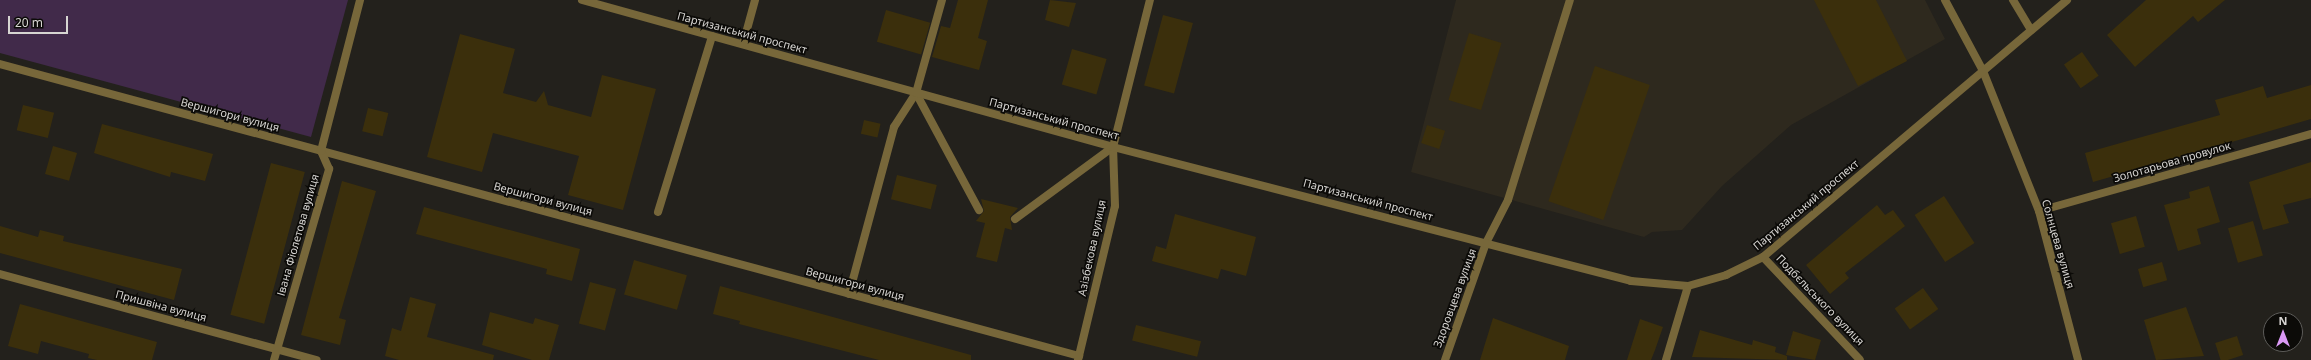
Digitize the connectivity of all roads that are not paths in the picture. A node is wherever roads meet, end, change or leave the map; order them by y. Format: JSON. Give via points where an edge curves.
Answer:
{"nodes":[{"id":1,"x":360,"y":0,"type":"edge"},
{"id":2,"x":582,"y":0,"type":"edge"},
{"id":3,"x":755,"y":0,"type":"edge"},
{"id":4,"x":942,"y":0,"type":"edge"},
{"id":5,"x":1150,"y":0,"type":"edge"},
{"id":6,"x":1570,"y":0,"type":"edge"},
{"id":7,"x":1945,"y":0,"type":"edge"},
{"id":8,"x":2013,"y":0,"type":"edge"},
{"id":9,"x":2067,"y":0,"type":"edge"},
{"id":10,"x":2031,"y":30,"type":"junction"},
{"id":11,"x":712,"y":36,"type":"junction"},
{"id":12,"x":744,"y":44,"type":"junction"},
{"id":13,"x":0,"y":64,"type":"edge"},
{"id":14,"x":1983,"y":71,"type":"junction"},
{"id":15,"x":916,"y":93,"type":"junction"},
{"id":16,"x":2311,"y":134,"type":"edge"},
{"id":17,"x":1112,"y":147,"type":"junction"},
{"id":18,"x":321,"y":151,"type":"junction"},
{"id":19,"x":979,"y":210,"type":"dead end"},
{"id":20,"x":2039,"y":211,"type":"junction"},
{"id":21,"x":658,"y":212,"type":"dead end"},
{"id":22,"x":1015,"y":219,"type":"dead end"},
{"id":23,"x":1486,"y":243,"type":"junction"},
{"id":24,"x":1763,"y":257,"type":"junction"},
{"id":25,"x":0,"y":274,"type":"edge"},
{"id":26,"x":1688,"y":286,"type":"junction"},
{"id":27,"x":849,"y":294,"type":"junction"},
{"id":28,"x":277,"y":349,"type":"junction"},
{"id":29,"x":1079,"y":358,"type":"edge"},
{"id":30,"x":274,"y":360,"type":"edge"},
{"id":31,"x":317,"y":360,"type":"edge"},
{"id":32,"x":1445,"y":360,"type":"edge"},
{"id":33,"x":1666,"y":360,"type":"edge"},
{"id":34,"x":1860,"y":360,"type":"edge"},
{"id":35,"x":2078,"y":360,"type":"edge"}],
"edges":[{"from":1,"to":18,"type":"street"},
{"from":2,"to":11,"type":"street","name":"Партизанський проспект"},
{"from":3,"to":12,"type":"street"},
{"from":4,"to":15,"type":"street"},
{"from":5,"to":17,"type":"street","name":"Азізбекова вулиця"},
{"from":6,"to":23,"type":"street","name":"Здоровцева вулиця","via":[[1508,200]]},
{"from":7,"to":14,"type":"street","name":"Солнцева вулиця"},
{"from":8,"to":10,"type":"street"},
{"from":9,"to":10,"type":"street","name":"Партизанський проспект"},
{"from":10,"to":14,"type":"street","name":"Партизанський проспект"},
{"from":11,"to":12,"type":"street","name":"Партизанський проспект"},
{"from":11,"to":21,"type":"street"},
{"from":12,"to":15,"type":"street","name":"Партизанський проспект"},
{"from":13,"to":18,"type":"street","name":"Вершигори вулиця"},
{"from":14,"to":20,"type":"street","name":"Солнцева вулиця"},
{"from":14,"to":24,"type":"street","name":"Партизанський проспект"},
{"from":15,"to":17,"type":"street","name":"Партизанський проспект"},
{"from":15,"to":19,"type":"street"},
{"from":15,"to":27,"type":"street","via":[[894,127]]},
{"from":16,"to":20,"type":"street","name":"Золотарьова провулок"},
{"from":17,"to":22,"type":"street"},
{"from":17,"to":23,"type":"street","name":"Партизанський проспект"},
{"from":17,"to":29,"type":"street","name":"Азізбекова вулиця","via":[[1115,206]]},
{"from":18,"to":27,"type":"street","name":"Вершигори вулиця"},
{"from":18,"to":28,"type":"street","name":"Івана Фіолетова вулиця","via":[[329,169]]},
{"from":20,"to":35,"type":"street","name":"Солнцева вулиця"},
{"from":23,"to":26,"type":"street","name":"Партизанський проспект","via":[[1631,281]]},
{"from":23,"to":32,"type":"street","name":"Здоровцева вулиця"},
{"from":24,"to":26,"type":"street","name":"Партизанський проспект","via":[[1726,275]]},
{"from":24,"to":34,"type":"street","name":"Подбєльського вулиця"},
{"from":25,"to":28,"type":"street","name":"Пришвіна вулиця"},
{"from":26,"to":33,"type":"street"},
{"from":27,"to":29,"type":"street","name":"Вершигори вулиця"},
{"from":28,"to":30,"type":"street","name":"Івана Фіолетова вулиця"},
{"from":28,"to":31,"type":"street","name":"Пришвіна вулиця"}]}
